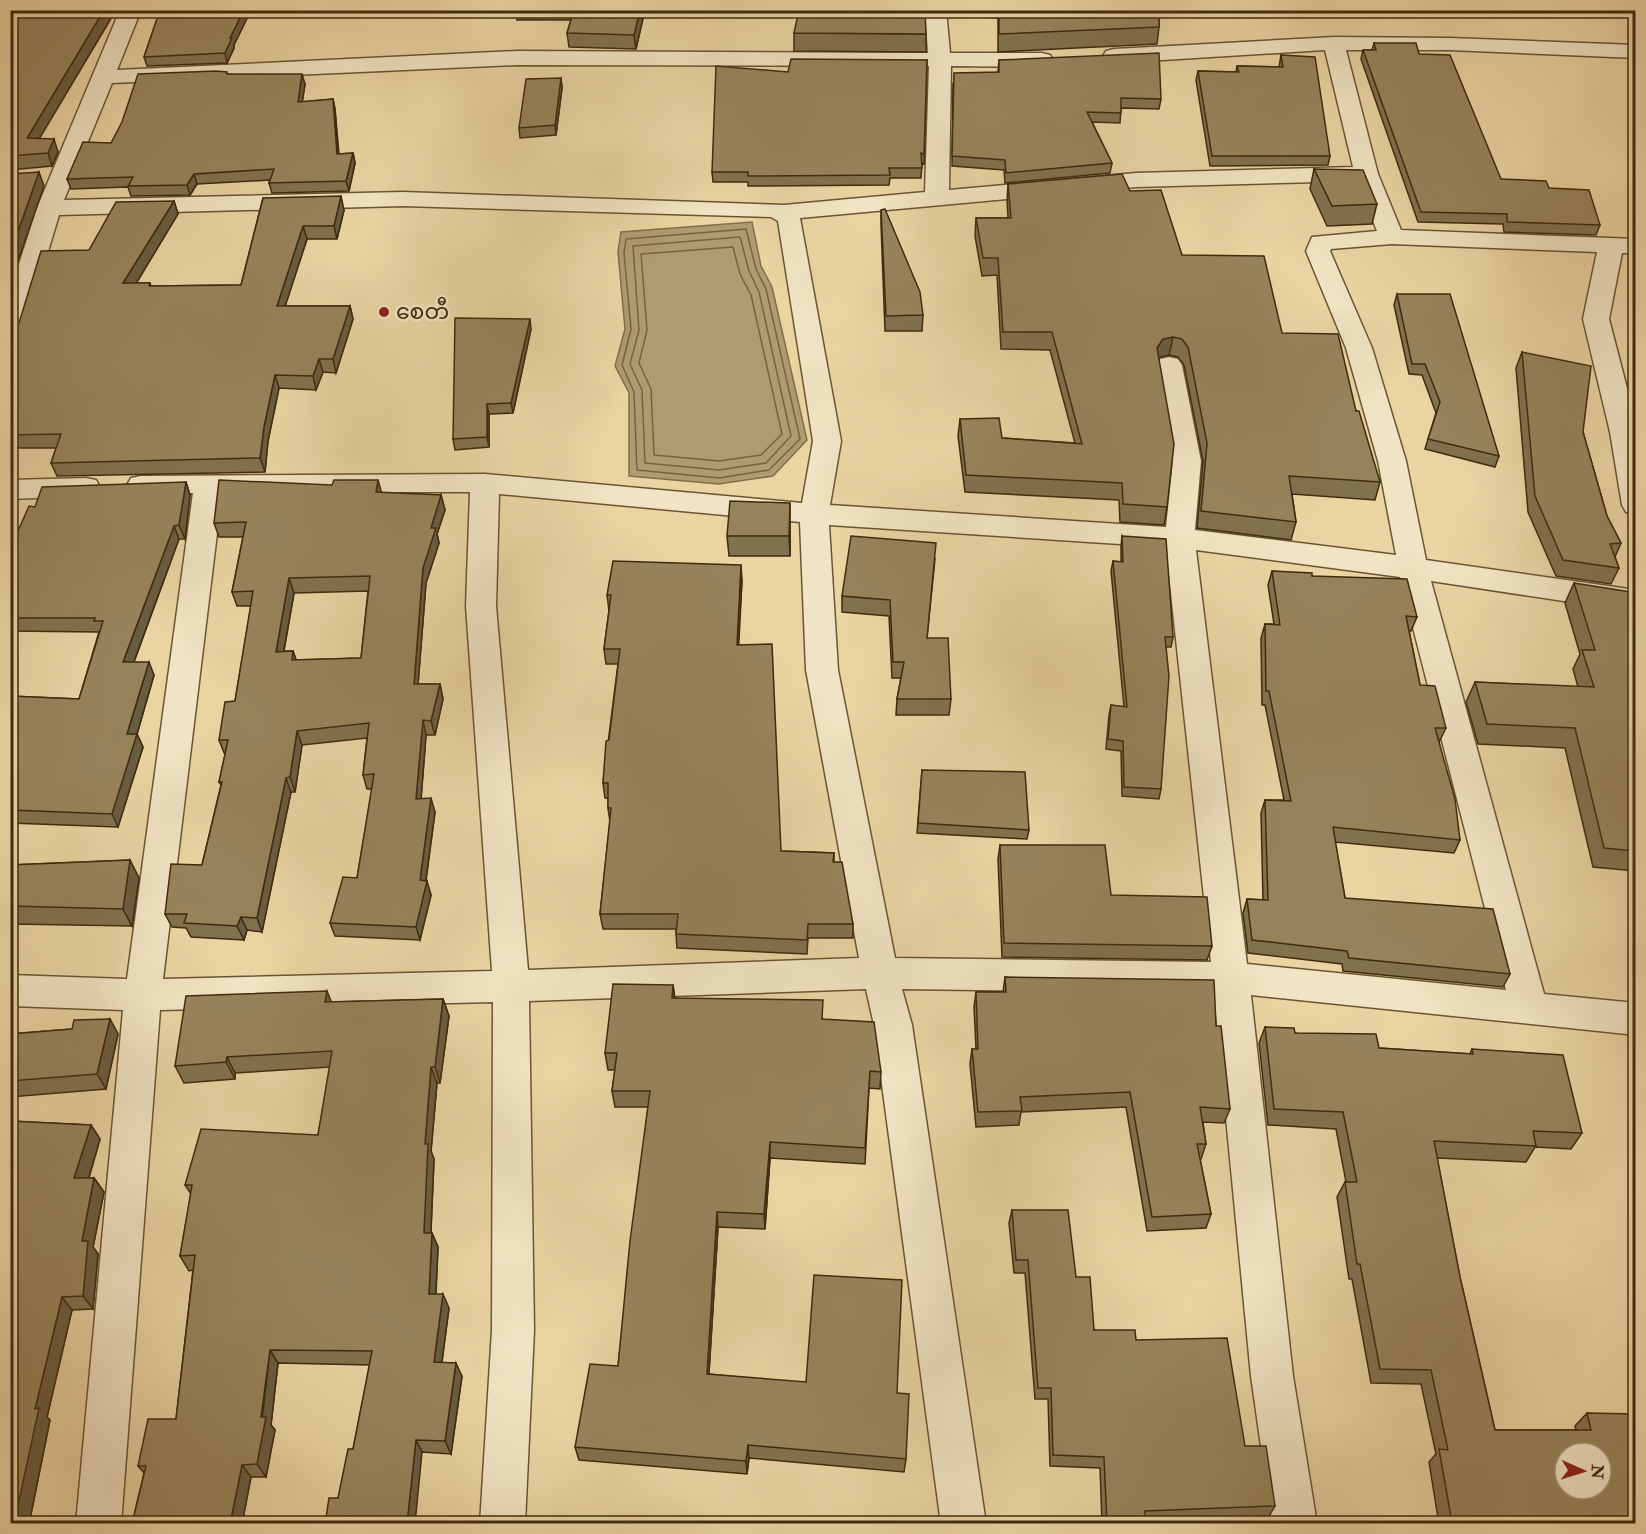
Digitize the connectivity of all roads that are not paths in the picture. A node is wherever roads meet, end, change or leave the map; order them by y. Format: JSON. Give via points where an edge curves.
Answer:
{"nodes":[{"id":1,"x":131,"y":10,"type":"edge"},
{"id":2,"x":935,"y":10,"type":"edge"},
{"id":3,"x":1334,"y":43,"type":"junction"},
{"id":4,"x":1635,"y":52,"type":"edge"},
{"id":5,"x":1095,"y":57,"type":"edge"},
{"id":6,"x":1059,"y":59,"type":"edge"},
{"id":7,"x":940,"y":61,"type":"junction"},
{"id":8,"x":104,"y":77,"type":"junction"},
{"id":9,"x":1366,"y":174,"type":"junction"},
{"id":10,"x":938,"y":198,"type":"junction"},
{"id":11,"x":49,"y":208,"type":"junction"},
{"id":12,"x":784,"y":212,"type":"junction"},
{"id":13,"x":1392,"y":237,"type":"junction"},
{"id":14,"x":1623,"y":246,"type":"edge"},
{"id":15,"x":10,"y":335,"type":"edge"},
{"id":16,"x":1168,"y":365,"type":"dead end"},
{"id":17,"x":209,"y":483,"type":"junction"},
{"id":18,"x":485,"y":483,"type":"junction"},
{"id":19,"x":10,"y":490,"type":"edge"},
{"id":20,"x":1635,"y":505,"type":"edge"},
{"id":21,"x":814,"y":514,"type":"junction"},
{"id":22,"x":1180,"y":538,"type":"junction"},
{"id":23,"x":1413,"y":568,"type":"junction"},
{"id":24,"x":1635,"y":601,"type":"edge"},
{"id":25,"x":880,"y":973,"type":"junction"},
{"id":26,"x":1231,"y":978,"type":"junction"},
{"id":27,"x":511,"y":986,"type":"junction"},
{"id":28,"x":10,"y":990,"type":"edge"},
{"id":29,"x":143,"y":994,"type":"junction"},
{"id":30,"x":1528,"y":1008,"type":"junction"},
{"id":31,"x":1635,"y":1019,"type":"edge"},
{"id":32,"x":98,"y":1524,"type":"edge"},
{"id":33,"x":502,"y":1524,"type":"edge"},
{"id":34,"x":964,"y":1524,"type":"edge"},
{"id":35,"x":1295,"y":1524,"type":"edge"}],
"edges":[{"from":1,"to":8,"type":"street"},
{"from":2,"to":7,"type":"street"},
{"from":3,"to":4,"type":"street"},
{"from":3,"to":5,"type":"street"},
{"from":3,"to":9,"type":"street"},
{"from":6,"to":7,"type":"street"},
{"from":7,"to":8,"type":"street","via":[[517,58]]},
{"from":7,"to":10,"type":"street"},
{"from":8,"to":11,"type":"street","via":[[51,176]]},
{"from":9,"to":10,"type":"street","via":[[1136,180]]},
{"from":9,"to":13,"type":"street"},
{"from":10,"to":12,"type":"street"},
{"from":11,"to":12,"type":"street","via":[[403,199]]},
{"from":11,"to":15,"type":"street"},
{"from":12,"to":21,"type":"street","via":[[790,221],[827,441]]},
{"from":13,"to":14,"type":"street"},
{"from":13,"to":23,"type":"street","via":[[1322,242],[1318,251],[1359,348],[1392,461]]},
{"from":14,"to":20,"type":"street","via":[[1596,319],[1624,432]]},
{"from":16,"to":22,"type":"street","via":[[1187,461]]},
{"from":17,"to":18,"type":"street"},
{"from":17,"to":19,"type":"street"},
{"from":17,"to":29,"type":"street"},
{"from":18,"to":21,"type":"street"},
{"from":18,"to":27,"type":"street","via":[[481,606]]},
{"from":21,"to":22,"type":"street"},
{"from":21,"to":25,"type":"street","via":[[822,670]]},
{"from":22,"to":23,"type":"street"},
{"from":22,"to":26,"type":"street"},
{"from":23,"to":24,"type":"street"},
{"from":23,"to":30,"type":"street"},
{"from":25,"to":26,"type":"street"},
{"from":25,"to":27,"type":"street"},
{"from":25,"to":34,"type":"street","via":[[893,1025]]},
{"from":26,"to":30,"type":"street"},
{"from":26,"to":35,"type":"street","via":[[1272,1376]]},
{"from":27,"to":29,"type":"street"},
{"from":27,"to":33,"type":"street","via":[[513,1330]]},
{"from":28,"to":29,"type":"street"},
{"from":29,"to":32,"type":"street"},
{"from":30,"to":31,"type":"street"}]}
